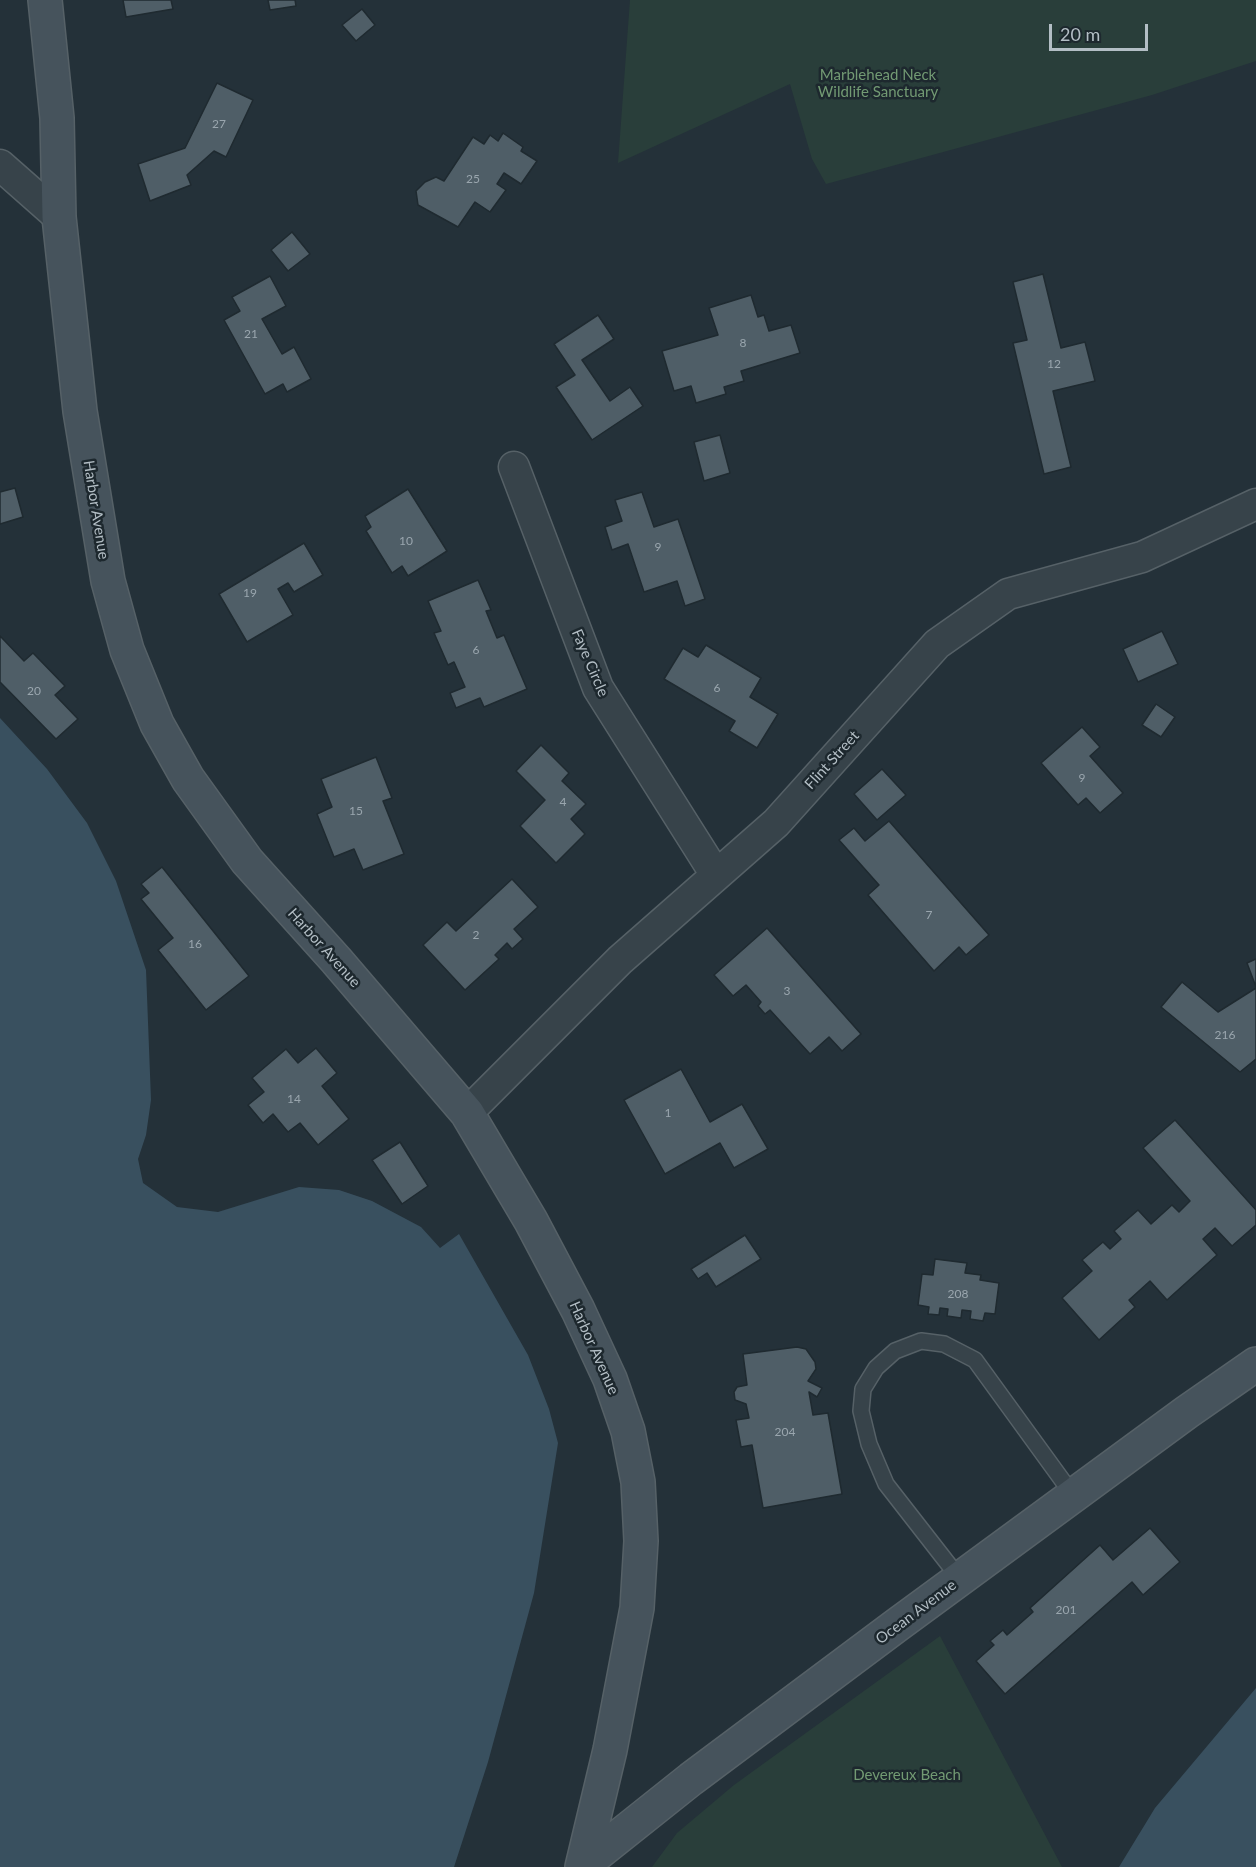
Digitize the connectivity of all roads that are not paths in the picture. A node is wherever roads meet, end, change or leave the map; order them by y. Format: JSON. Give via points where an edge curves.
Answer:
{"nodes":[{"id":1,"x":45,"y":0,"type":"edge"},
{"id":2,"x":0,"y":165,"type":"edge"},
{"id":3,"x":59,"y":217,"type":"junction"},
{"id":4,"x":514,"y":467,"type":"dead end"},
{"id":5,"x":1256,"y":504,"type":"edge"},
{"id":6,"x":716,"y":875,"type":"junction"},
{"id":7,"x":467,"y":1113,"type":"junction"},
{"id":8,"x":1256,"y":1364,"type":"edge"},
{"id":9,"x":1073,"y":1495,"type":"junction"},
{"id":10,"x":960,"y":1578,"type":"junction"},
{"id":11,"x":582,"y":1866,"type":"edge"}],
"edges":[{"from":1,"to":3,"type":"main road","name":"Harbor Avenue","via":[[57,118]]},
{"from":2,"to":3,"type":"street"},
{"from":3,"to":7,"type":"main road","name":"Harbor Avenue","via":[[80,411],[108,581],[127,650],[157,724],[188,779],[247,861]]},
{"from":4,"to":6,"type":"street","name":"Faye Circle","via":[[598,688]]},
{"from":5,"to":6,"type":"street","name":"Flint Street","via":[[1142,557],[1008,594],[937,644],[776,823]]},
{"from":6,"to":7,"type":"street","name":"Flint Street","via":[[620,960]]},
{"from":7,"to":11,"type":"main road","name":"Harbor Avenue","via":[[531,1221],[610,1379],[628,1431],[638,1482],[638,1608]]},
{"from":8,"to":9,"type":"main road","name":"Ocean Avenue"},
{"from":9,"to":10,"type":"main road","name":"Ocean Avenue"},
{"from":9,"to":10,"type":"lane","via":[[975,1360],[944,1344],[921,1341],[895,1351],[876,1368],[863,1389],[861,1411],[869,1444],[886,1484]]},
{"from":10,"to":11,"type":"main road","name":"Ocean Avenue","via":[[691,1779]]}]}
